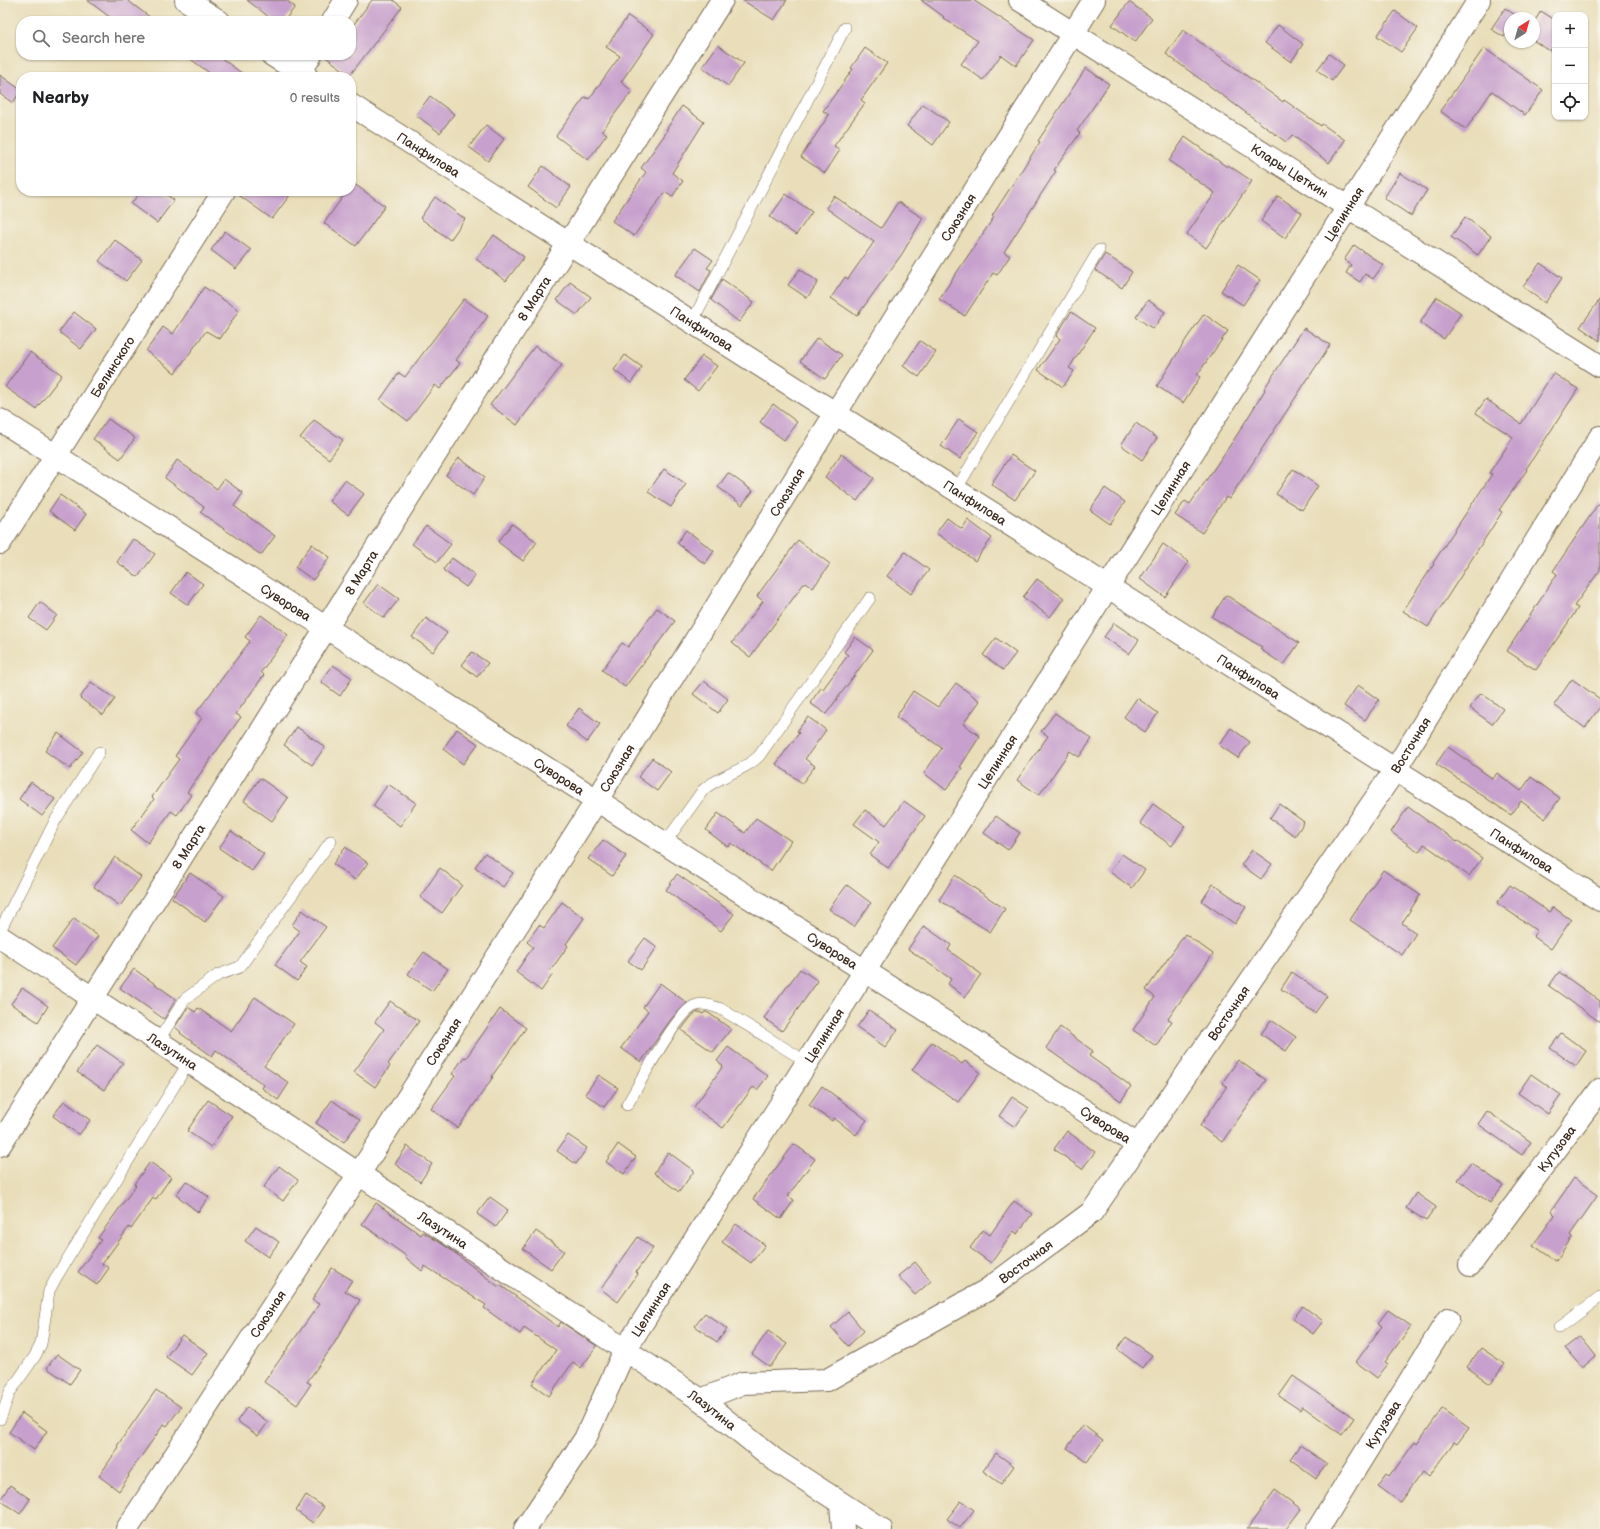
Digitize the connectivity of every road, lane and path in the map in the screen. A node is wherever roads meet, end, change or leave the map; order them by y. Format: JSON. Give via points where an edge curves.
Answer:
{"nodes":[{"id":1,"x":186,"y":0,"type":"edge"},
{"id":2,"x":346,"y":0,"type":"edge"},
{"id":3,"x":722,"y":0,"type":"edge"},
{"id":4,"x":1020,"y":0,"type":"edge"},
{"id":5,"x":1094,"y":0,"type":"edge"},
{"id":6,"x":1479,"y":0,"type":"edge"},
{"id":7,"x":211,"y":16,"type":"edge"},
{"id":8,"x":336,"y":16,"type":"edge"},
{"id":9,"x":844,"y":28,"type":"dead end"},
{"id":10,"x":1074,"y":34,"type":"junction"},
{"id":11,"x":283,"y":60,"type":"edge"},
{"id":12,"x":304,"y":70,"type":"edge"},
{"id":13,"x":356,"y":108,"type":"edge"},
{"id":14,"x":221,"y":196,"type":"edge"},
{"id":15,"x":1348,"y":207,"type":"junction"},
{"id":16,"x":568,"y":244,"type":"junction"},
{"id":17,"x":1099,"y":250,"type":"dead end"},
{"id":18,"x":692,"y":322,"type":"junction"},
{"id":19,"x":1600,"y":366,"type":"edge"},
{"id":20,"x":835,"y":414,"type":"junction"},
{"id":21,"x":0,"y":420,"type":"edge"},
{"id":22,"x":1600,"y":438,"type":"edge"},
{"id":23,"x":56,"y":455,"type":"junction"},
{"id":24,"x":956,"y":490,"type":"junction"},
{"id":25,"x":0,"y":543,"type":"edge"},
{"id":26,"x":1108,"y":587,"type":"junction"},
{"id":27,"x":870,"y":598,"type":"dead end"},
{"id":28,"x":326,"y":628,"type":"junction"},
{"id":29,"x":99,"y":752,"type":"dead end"},
{"id":30,"x":1395,"y":770,"type":"junction"},
{"id":31,"x":597,"y":800,"type":"junction"},
{"id":32,"x":331,"y":841,"type":"dead end"},
{"id":33,"x":665,"y":843,"type":"junction"},
{"id":34,"x":1600,"y":900,"type":"edge"},
{"id":35,"x":0,"y":931,"type":"edge"},
{"id":36,"x":0,"y":937,"type":"edge"},
{"id":37,"x":865,"y":970,"type":"junction"},
{"id":38,"x":93,"y":998,"type":"junction"},
{"id":39,"x":158,"y":1041,"type":"junction"},
{"id":40,"x":189,"y":1062,"type":"junction"},
{"id":41,"x":807,"y":1062,"type":"junction"},
{"id":42,"x":1600,"y":1090,"type":"edge"},
{"id":43,"x":627,"y":1105,"type":"dead end"},
{"id":44,"x":1138,"y":1144,"type":"junction"},
{"id":45,"x":0,"y":1145,"type":"edge"},
{"id":46,"x":359,"y":1174,"type":"junction"},
{"id":47,"x":1470,"y":1265,"type":"dead end"},
{"id":48,"x":1600,"y":1297,"type":"edge"},
{"id":49,"x":1448,"y":1320,"type":"dead end"},
{"id":50,"x":1559,"y":1328,"type":"dead end"},
{"id":51,"x":625,"y":1350,"type":"junction"},
{"id":52,"x":701,"y":1400,"type":"junction"},
{"id":53,"x":0,"y":1420,"type":"edge"},
{"id":54,"x":841,"y":1504,"type":"junction"},
{"id":55,"x":127,"y":1529,"type":"edge"},
{"id":56,"x":525,"y":1529,"type":"edge"},
{"id":57,"x":843,"y":1529,"type":"edge"},
{"id":58,"x":881,"y":1529,"type":"edge"},
{"id":59,"x":1318,"y":1529,"type":"edge"}],
"edges":[{"from":1,"to":7,"type":"street"},
{"from":2,"to":8,"type":"street"},
{"from":3,"to":16,"type":"street","name":"8 Марта"},
{"from":4,"to":10,"type":"street","name":"Клары Цеткин"},
{"from":5,"to":10,"type":"street","name":"Союзная"},
{"from":6,"to":15,"type":"street","name":"Целинная"},
{"from":9,"to":18,"type":"lane"},
{"from":10,"to":15,"type":"street","name":"Клары Цеткин"},
{"from":10,"to":20,"type":"street","name":"Союзная"},
{"from":11,"to":12,"type":"street"},
{"from":13,"to":16,"type":"street","name":"Панфилова"},
{"from":14,"to":23,"type":"street","name":"Белинского"},
{"from":15,"to":19,"type":"street","name":"Клары Цеткин"},
{"from":15,"to":26,"type":"street","name":"Целинная"},
{"from":16,"to":18,"type":"street","name":"Панфилова"},
{"from":16,"to":28,"type":"street","name":"8 Марта"},
{"from":17,"to":24,"type":"lane"},
{"from":18,"to":20,"type":"street","name":"Панфилова"},
{"from":20,"to":24,"type":"street","name":"Панфилова"},
{"from":20,"to":31,"type":"street","name":"Союзная"},
{"from":21,"to":23,"type":"street","name":"Суворова"},
{"from":22,"to":30,"type":"street","name":"Восточная"},
{"from":23,"to":25,"type":"street","name":"Белинского"},
{"from":23,"to":28,"type":"street","name":"Суворова"},
{"from":24,"to":26,"type":"street","name":"Панфилова"},
{"from":26,"to":30,"type":"street","name":"Панфилова"},
{"from":26,"to":37,"type":"street","name":"Целинная"},
{"from":27,"to":33,"type":"lane","via":[[759,756],[751,764],[703,790]]},
{"from":28,"to":31,"type":"street","name":"Суворова"},
{"from":28,"to":38,"type":"street","name":"8 Марта"},
{"from":29,"to":35,"type":"lane","via":[[55,821]]},
{"from":30,"to":34,"type":"street","name":"Панфилова"},
{"from":30,"to":44,"type":"street","name":"Восточная"},
{"from":31,"to":33,"type":"street","name":"Суворова"},
{"from":31,"to":46,"type":"street","name":"Союзная"},
{"from":32,"to":39,"type":"lane","via":[[240,967],[218,975],[185,999]]},
{"from":33,"to":37,"type":"street","name":"Суворова"},
{"from":36,"to":38,"type":"street","name":"Лазутина"},
{"from":37,"to":41,"type":"street","name":"Целинная"},
{"from":37,"to":44,"type":"street","name":"Суворова"},
{"from":38,"to":39,"type":"street","name":"Лазутина"},
{"from":38,"to":45,"type":"street","name":"8 Марта"},
{"from":39,"to":40,"type":"street","name":"Лазутина"},
{"from":40,"to":46,"type":"street","name":"Лазутина"},
{"from":40,"to":53,"type":"lane","via":[[49,1291],[40,1344],[35,1356],[10,1392]]},
{"from":41,"to":43,"type":"lane","via":[[721,1009],[708,1004],[694,1006],[674,1027]]},
{"from":41,"to":51,"type":"street","name":"Целинная"},
{"from":42,"to":47,"type":"street","name":"Кутузова"},
{"from":44,"to":52,"type":"street","name":"Восточная","via":[[1092,1212],[987,1290],[827,1380],[743,1383]]},
{"from":46,"to":51,"type":"street","name":"Лазутина"},
{"from":46,"to":55,"type":"street","name":"Союзная"},
{"from":48,"to":50,"type":"lane"},
{"from":49,"to":59,"type":"street","name":"Кутузова"},
{"from":51,"to":52,"type":"street","name":"Лазутина"},
{"from":51,"to":56,"type":"street","name":"Целинная","via":[[586,1439]]},
{"from":52,"to":54,"type":"street","name":"Лазутина","via":[[775,1460]]},
{"from":54,"to":57,"type":"street"},
{"from":54,"to":58,"type":"street","name":"Лазутина"}]}
